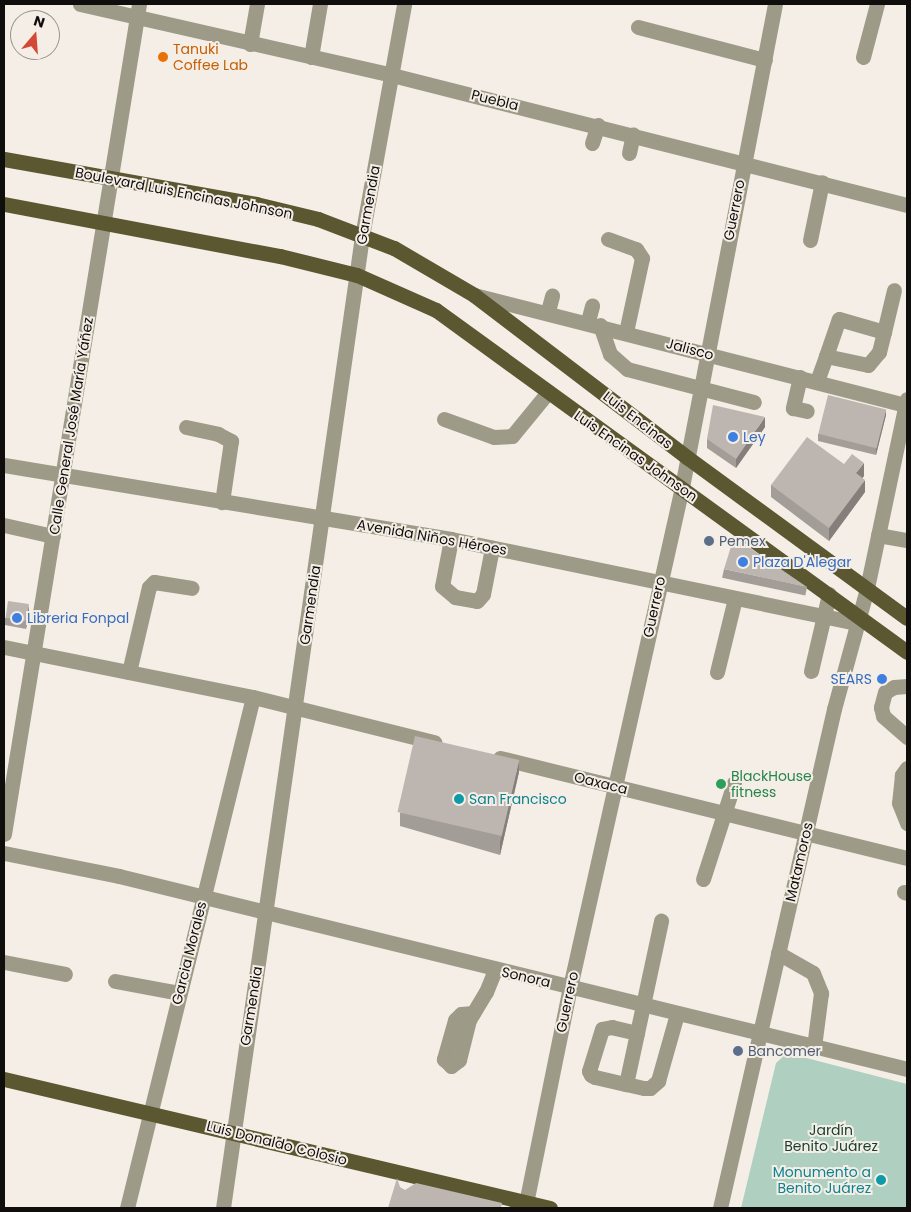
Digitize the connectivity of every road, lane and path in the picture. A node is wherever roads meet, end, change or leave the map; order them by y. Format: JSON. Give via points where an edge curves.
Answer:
{"nodes":[{"id":1,"x":80,"y":4,"type":"edge"},
{"id":2,"x":257,"y":4,"type":"edge"},
{"id":3,"x":320,"y":4,"type":"edge"},
{"id":4,"x":404,"y":4,"type":"edge"},
{"id":5,"x":775,"y":4,"type":"edge"},
{"id":6,"x":877,"y":4,"type":"edge"},
{"id":7,"x":138,"y":10,"type":"edge"},
{"id":8,"x":638,"y":27,"type":"dead end"},
{"id":9,"x":250,"y":44,"type":"junction"},
{"id":10,"x":311,"y":57,"type":"junction"},
{"id":11,"x":863,"y":57,"type":"dead end"},
{"id":12,"x":765,"y":60,"type":"junction"},
{"id":13,"x":392,"y":75,"type":"junction"},
{"id":14,"x":598,"y":125,"type":"junction"},
{"id":15,"x":633,"y":134,"type":"junction"},
{"id":16,"x":592,"y":142,"type":"dead end"},
{"id":17,"x":629,"y":154,"type":"dead end"},
{"id":18,"x":4,"y":159,"type":"edge"},
{"id":19,"x":744,"y":162,"type":"junction"},
{"id":20,"x":112,"y":179,"type":"junction"},
{"id":21,"x":822,"y":182,"type":"junction"},
{"id":22,"x":4,"y":204,"type":"edge"},
{"id":23,"x":907,"y":205,"type":"edge"},
{"id":24,"x":105,"y":221,"type":"junction"},
{"id":25,"x":362,"y":234,"type":"junction"},
{"id":26,"x":608,"y":238,"type":"dead end"},
{"id":27,"x":810,"y":240,"type":"dead end"},
{"id":28,"x":356,"y":275,"type":"junction"},
{"id":29,"x":894,"y":290,"type":"dead end"},
{"id":30,"x":474,"y":294,"type":"junction"},
{"id":31,"x":552,"y":296,"type":"dead end"},
{"id":32,"x":592,"y":306,"type":"dead end"},
{"id":33,"x":548,"y":311,"type":"junction"},
{"id":34,"x":594,"y":323,"type":"junction"},
{"id":35,"x":626,"y":332,"type":"junction"},
{"id":36,"x":884,"y":332,"type":"junction"},
{"id":37,"x":706,"y":354,"type":"junction"},
{"id":38,"x":826,"y":356,"type":"junction"},
{"id":39,"x":800,"y":377,"type":"junction"},
{"id":40,"x":817,"y":381,"type":"junction"},
{"id":41,"x":700,"y":387,"type":"junction"},
{"id":42,"x":548,"y":392,"type":"junction"},
{"id":43,"x":754,"y":402,"type":"dead end"},
{"id":44,"x":907,"y":403,"type":"edge"},
{"id":45,"x":807,"y":411,"type":"dead end"},
{"id":46,"x":444,"y":418,"type":"dead end"},
{"id":47,"x":186,"y":427,"type":"dead end"},
{"id":48,"x":688,"y":458,"type":"junction"},
{"id":49,"x":4,"y":465,"type":"edge"},
{"id":50,"x":62,"y":476,"type":"junction"},
{"id":51,"x":682,"y":487,"type":"junction"},
{"id":52,"x":222,"y":502,"type":"junction"},
{"id":53,"x":323,"y":517,"type":"junction"},
{"id":54,"x":4,"y":525,"type":"edge"},
{"id":55,"x":878,"y":535,"type":"junction"},
{"id":56,"x":53,"y":536,"type":"junction"},
{"id":57,"x":451,"y":539,"type":"junction"},
{"id":58,"x":907,"y":540,"type":"edge"},
{"id":59,"x":492,"y":548,"type":"junction"},
{"id":60,"x":660,"y":582,"type":"junction"},
{"id":61,"x":192,"y":588,"type":"dead end"},
{"id":62,"x":867,"y":588,"type":"junction"},
{"id":63,"x":829,"y":594,"type":"junction"},
{"id":64,"x":735,"y":598,"type":"junction"},
{"id":65,"x":824,"y":616,"type":"junction"},
{"id":66,"x":907,"y":618,"type":"edge"},
{"id":67,"x":859,"y":619,"type":"junction"},
{"id":68,"x":4,"y":648,"type":"edge"},
{"id":69,"x":34,"y":652,"type":"junction"},
{"id":70,"x":907,"y":652,"type":"edge"},
{"id":71,"x":811,"y":671,"type":"dead end"},
{"id":72,"x":129,"y":672,"type":"junction"},
{"id":73,"x":718,"y":672,"type":"dead end"},
{"id":74,"x":907,"y":686,"type":"edge"},
{"id":75,"x":253,"y":697,"type":"junction"},
{"id":76,"x":294,"y":708,"type":"junction"},
{"id":77,"x":907,"y":737,"type":"edge"},
{"id":78,"x":446,"y":745,"type":"edge"},
{"id":79,"x":483,"y":754,"type":"edge"},
{"id":80,"x":907,"y":768,"type":"edge"},
{"id":81,"x":734,"y":783,"type":"dead end"},
{"id":82,"x":615,"y":786,"type":"junction"},
{"id":83,"x":726,"y":812,"type":"junction"},
{"id":84,"x":907,"y":823,"type":"edge"},
{"id":85,"x":806,"y":833,"type":"junction"},
{"id":86,"x":4,"y":834,"type":"edge"},
{"id":87,"x":4,"y":853,"type":"edge"},
{"id":88,"x":907,"y":858,"type":"edge"},
{"id":89,"x":703,"y":879,"type":"dead end"},
{"id":90,"x":203,"y":896,"type":"junction"},
{"id":91,"x":266,"y":912,"type":"junction"},
{"id":92,"x":661,"y":920,"type":"dead end"},
{"id":93,"x":778,"y":954,"type":"junction"},
{"id":94,"x":4,"y":962,"type":"edge"},
{"id":95,"x":495,"y":970,"type":"junction"},
{"id":96,"x":65,"y":974,"type":"dead end"},
{"id":97,"x":115,"y":981,"type":"dead end"},
{"id":98,"x":570,"y":987,"type":"junction"},
{"id":99,"x":179,"y":993,"type":"junction"},
{"id":100,"x":643,"y":1005,"type":"junction"},
{"id":101,"x":473,"y":1013,"type":"dead end"},
{"id":102,"x":677,"y":1014,"type":"junction"},
{"id":103,"x":637,"y":1033,"type":"junction"},
{"id":104,"x":761,"y":1034,"type":"junction"},
{"id":105,"x":814,"y":1047,"type":"junction"},
{"id":106,"x":907,"y":1069,"type":"edge"},
{"id":107,"x":4,"y":1079,"type":"edge"},
{"id":108,"x":626,"y":1084,"type":"junction"},
{"id":109,"x":149,"y":1113,"type":"junction"},
{"id":110,"x":232,"y":1132,"type":"junction"},
{"id":111,"x":411,"y":1176,"type":"junction"},
{"id":112,"x":407,"y":1193,"type":"edge"},
{"id":113,"x":526,"y":1205,"type":"edge"},
{"id":114,"x":127,"y":1208,"type":"edge"},
{"id":115,"x":223,"y":1208,"type":"edge"},
{"id":116,"x":550,"y":1208,"type":"edge"},
{"id":117,"x":720,"y":1208,"type":"edge"}],
"edges":[{"from":1,"to":7,"type":"street","name":"Puebla"},
{"from":2,"to":9,"type":"street"},
{"from":3,"to":10,"type":"street"},
{"from":4,"to":13,"type":"street","name":"Garmendia"},
{"from":5,"to":12,"type":"street","name":"Guerrero"},
{"from":6,"to":11,"type":"street"},
{"from":7,"to":9,"type":"street","name":"Puebla"},
{"from":7,"to":20,"type":"street","name":"Calle General José María Yáñez"},
{"from":8,"to":12,"type":"street"},
{"from":9,"to":10,"type":"street","name":"Puebla"},
{"from":10,"to":13,"type":"street","name":"Puebla"},
{"from":12,"to":19,"type":"street","name":"Guerrero"},
{"from":13,"to":14,"type":"street","name":"Puebla"},
{"from":13,"to":25,"type":"street","name":"Garmendia"},
{"from":14,"to":15,"type":"street","name":"Puebla"},
{"from":14,"to":16,"type":"street"},
{"from":15,"to":17,"type":"street"},
{"from":15,"to":19,"type":"street","name":"Puebla"},
{"from":18,"to":20,"type":"main road","name":"Boulevard Luis Encinas Johnson"},
{"from":19,"to":21,"type":"street","name":"Puebla"},
{"from":19,"to":37,"type":"street","name":"Guerrero"},
{"from":20,"to":24,"type":"street","name":"Calle General José María Yáñez"},
{"from":20,"to":25,"type":"main road","name":"Boulevard Luis Encinas Johnson","via":[[256,204]]},
{"from":21,"to":23,"type":"street","name":"Puebla"},
{"from":21,"to":27,"type":"street"},
{"from":22,"to":24,"type":"main road"},
{"from":24,"to":28,"type":"main road","via":[[280,256]]},
{"from":24,"to":50,"type":"street","name":"Calle General José María Yáñez"},
{"from":25,"to":28,"type":"street","name":"Garmendia"},
{"from":25,"to":30,"type":"main road","name":"Luis Encinas","via":[[394,248]]},
{"from":26,"to":35,"type":"street","via":[[636,249],[642,258]]},
{"from":28,"to":42,"type":"main road","name":"Luis Encinas Johnson","via":[[436,310]]},
{"from":28,"to":53,"type":"street","name":"Garmendia"},
{"from":29,"to":36,"type":"street"},
{"from":30,"to":33,"type":"street","name":"Jalisco"},
{"from":30,"to":48,"type":"main road","name":"Luis Encinas"},
{"from":31,"to":33,"type":"street"},
{"from":32,"to":34,"type":"street"},
{"from":33,"to":34,"type":"street","name":"Jalisco"},
{"from":34,"to":35,"type":"street","name":"Jalisco"},
{"from":34,"to":41,"type":"street","via":[[610,354],[627,369]]},
{"from":35,"to":37,"type":"street","name":"Jalisco"},
{"from":36,"to":38,"type":"street","via":[[879,352],[868,365]]},
{"from":36,"to":38,"type":"street","via":[[840,319]]},
{"from":37,"to":39,"type":"street","name":"Jalisco"},
{"from":37,"to":41,"type":"street","name":"Guerrero"},
{"from":38,"to":40,"type":"street"},
{"from":39,"to":40,"type":"street","name":"Jalisco"},
{"from":39,"to":45,"type":"street","via":[[793,408]]},
{"from":40,"to":44,"type":"street","name":"Jalisco"},
{"from":41,"to":43,"type":"street"},
{"from":41,"to":48,"type":"street","name":"Guerrero"},
{"from":42,"to":46,"type":"street","via":[[512,436],[494,437]]},
{"from":42,"to":51,"type":"main road","name":"Luis Encinas Johnson"},
{"from":44,"to":55,"type":"street","name":"Matamoros"},
{"from":47,"to":52,"type":"street","via":[[218,434],[230,441]]},
{"from":48,"to":51,"type":"street","name":"Guerrero"},
{"from":48,"to":62,"type":"main road","name":"Luis Encinas"},
{"from":49,"to":50,"type":"street","name":"Avenida Niños Héroes"},
{"from":50,"to":52,"type":"street","name":"Avenida Niños Héroes"},
{"from":50,"to":56,"type":"street","name":"Calle General José María Yáñez"},
{"from":51,"to":60,"type":"street","name":"Guerrero"},
{"from":51,"to":63,"type":"main road","name":"Luis Encinas Johnson"},
{"from":52,"to":53,"type":"street","name":"Avenida Niños Héroes"},
{"from":53,"to":57,"type":"street","name":"Avenida Niños Héroes"},
{"from":53,"to":76,"type":"street","name":"Garmendia"},
{"from":54,"to":56,"type":"street"},
{"from":55,"to":58,"type":"street"},
{"from":55,"to":62,"type":"street","name":"Matamoros"},
{"from":56,"to":69,"type":"street","name":"Calle General José María Yáñez"},
{"from":57,"to":59,"type":"street","name":"Avenida Niños Héroes"},
{"from":57,"to":59,"type":"street","via":[[442,586],[455,598],[477,601],[482,594]]},
{"from":59,"to":60,"type":"street","name":"Avenida Niños Héroes"},
{"from":60,"to":64,"type":"street","name":"Avenida Niños Héroes"},
{"from":60,"to":82,"type":"street","name":"Guerrero"},
{"from":61,"to":72,"type":"street","via":[[154,582],[149,586]]},
{"from":62,"to":66,"type":"main road","name":"Luis Encinas"},
{"from":62,"to":67,"type":"street","name":"Matamoros"},
{"from":63,"to":65,"type":"street"},
{"from":63,"to":67,"type":"main road","name":"Luis Encinas Johnson"},
{"from":64,"to":65,"type":"street","name":"Avenida Niños Héroes"},
{"from":64,"to":73,"type":"street"},
{"from":65,"to":67,"type":"street","name":"Avenida Niños Héroes"},
{"from":65,"to":71,"type":"street"},
{"from":67,"to":70,"type":"main road","name":"Luis Encinas Johnson"},
{"from":67,"to":85,"type":"street","name":"Matamoros"},
{"from":68,"to":69,"type":"street"},
{"from":69,"to":72,"type":"street"},
{"from":69,"to":86,"type":"street","name":"Calle General José María Yáñez"},
{"from":72,"to":75,"type":"street"},
{"from":74,"to":77,"type":"street","via":[[894,686],[885,692],[881,707],[883,716]]},
{"from":75,"to":76,"type":"street"},
{"from":75,"to":90,"type":"street","name":"Garcia Morales"},
{"from":76,"to":78,"type":"street"},
{"from":76,"to":91,"type":"street","name":"Garmendia"},
{"from":79,"to":82,"type":"street","name":"Oaxaca"},
{"from":80,"to":84,"type":"street","via":[[902,775],[898,803]]},
{"from":81,"to":83,"type":"street"},
{"from":82,"to":83,"type":"street","name":"Oaxaca"},
{"from":82,"to":98,"type":"street","name":"Guerrero"},
{"from":83,"to":85,"type":"street","name":"Oaxaca"},
{"from":83,"to":89,"type":"street"},
{"from":85,"to":88,"type":"street","name":"Oaxaca"},
{"from":85,"to":93,"type":"street","name":"Matamoros"},
{"from":87,"to":90,"type":"street","name":"Sonora"},
{"from":90,"to":91,"type":"street","name":"Sonora"},
{"from":90,"to":99,"type":"street","name":"Garcia Morales"},
{"from":91,"to":95,"type":"street","name":"Sonora"},
{"from":91,"to":110,"type":"street","name":"Garmendia"},
{"from":92,"to":100,"type":"street"},
{"from":93,"to":104,"type":"street","name":"Matamoros"},
{"from":93,"to":105,"type":"street","via":[[813,973],[821,993]]},
{"from":94,"to":96,"type":"street"},
{"from":95,"to":98,"type":"street","name":"Sonora"},
{"from":95,"to":101,"type":"street"},
{"from":97,"to":99,"type":"street"},
{"from":98,"to":100,"type":"street","name":"Sonora"},
{"from":98,"to":113,"type":"street","name":"Guerrero"},
{"from":99,"to":109,"type":"street","name":"Garcia Morales"},
{"from":100,"to":102,"type":"street","name":"Sonora"},
{"from":100,"to":103,"type":"street"},
{"from":102,"to":104,"type":"street","name":"Sonora"},
{"from":102,"to":108,"type":"street","via":[[655,1086]]},
{"from":103,"to":108,"type":"street"},
{"from":103,"to":108,"type":"street","via":[[612,1027],[602,1029],[589,1071],[595,1077]]},
{"from":104,"to":105,"type":"street","name":"Sonora"},
{"from":104,"to":117,"type":"street","name":"Matamoros"},
{"from":105,"to":106,"type":"street","name":"Sonora"},
{"from":107,"to":109,"type":"main road","name":"Luis Donaldo Colosio"},
{"from":109,"to":110,"type":"main road","name":"Luis Donaldo Colosio"},
{"from":109,"to":114,"type":"street","name":"Garcia Morales"},
{"from":110,"to":111,"type":"main road","name":"Luis Donaldo Colosio"},
{"from":110,"to":115,"type":"street","name":"Garmendia"},
{"from":111,"to":112,"type":"street"},
{"from":111,"to":113,"type":"main road","name":"Luis Donaldo Colosio"},
{"from":113,"to":116,"type":"main road","name":"Luis Donaldo Colosio"}]}
